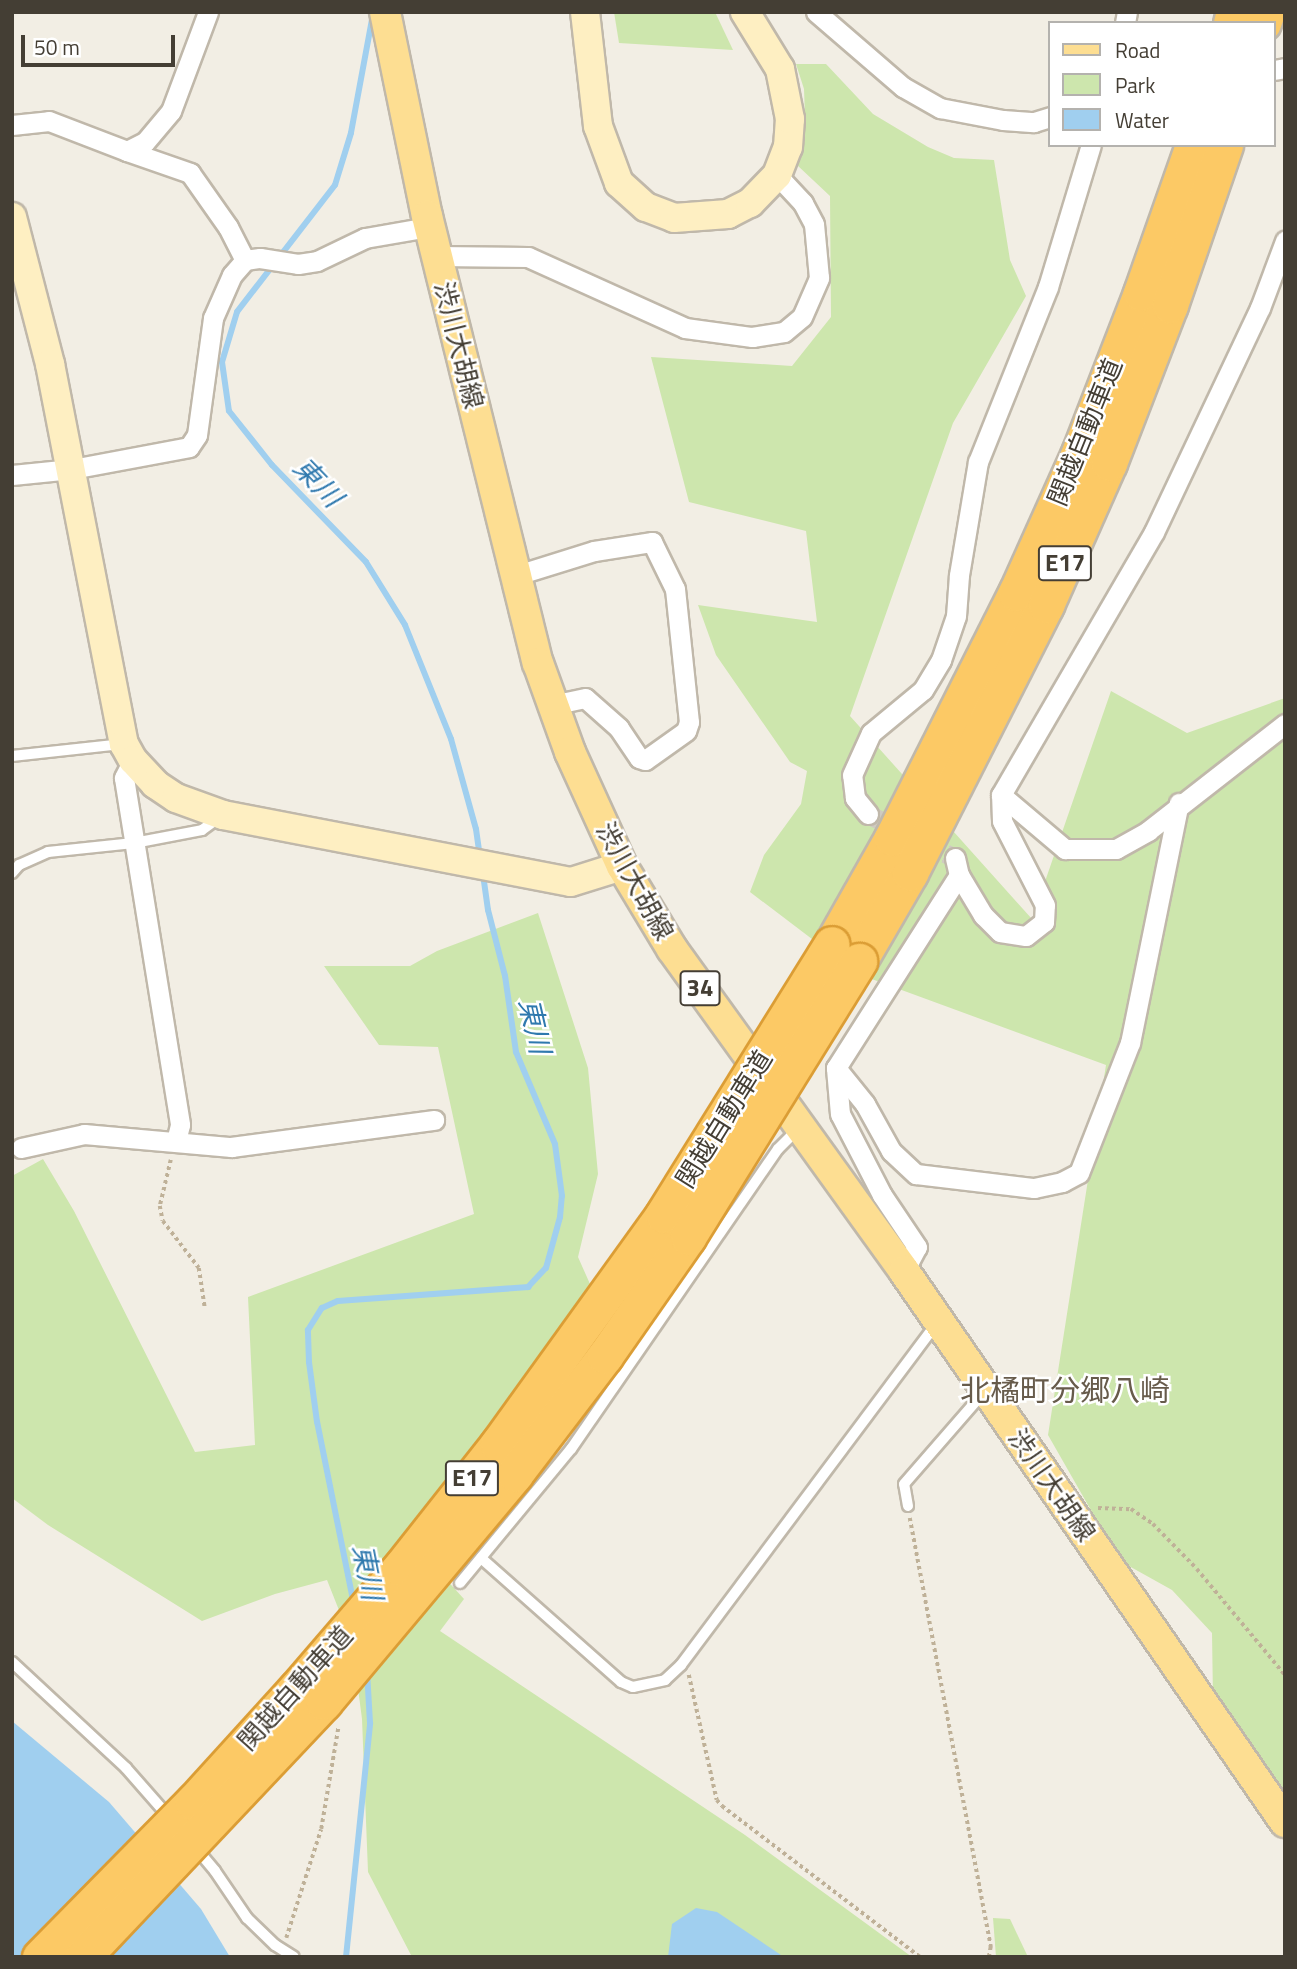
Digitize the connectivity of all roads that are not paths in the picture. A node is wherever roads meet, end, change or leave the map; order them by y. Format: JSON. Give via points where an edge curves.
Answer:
{"nodes":[{"id":1,"x":208,"y":12,"type":"edge"},
{"id":2,"x":585,"y":12,"type":"edge"},
{"id":3,"x":745,"y":12,"type":"edge"},
{"id":4,"x":816,"y":12,"type":"edge"},
{"id":5,"x":387,"y":20,"type":"edge"},
{"id":6,"x":1048,"y":118,"type":"edge"},
{"id":7,"x":12,"y":125,"type":"edge"},
{"id":8,"x":1090,"y":147,"type":"edge"},
{"id":9,"x":1192,"y":147,"type":"edge"},
{"id":10,"x":1224,"y":147,"type":"edge"},
{"id":11,"x":127,"y":151,"type":"junction"},
{"id":12,"x":777,"y":175,"type":"junction"},
{"id":13,"x":12,"y":217,"type":"edge"},
{"id":14,"x":429,"y":227,"type":"junction"},
{"id":15,"x":1285,"y":241,"type":"edge"},
{"id":16,"x":437,"y":256,"type":"junction"},
{"id":17,"x":252,"y":259,"type":"junction"},
{"id":18,"x":72,"y":469,"type":"junction"},
{"id":19,"x":12,"y":475,"type":"edge"},
{"id":20,"x":517,"y":575,"type":"junction"},
{"id":21,"x":551,"y":705,"type":"junction"},
{"id":22,"x":1285,"y":724,"type":"edge"},
{"id":23,"x":129,"y":752,"type":"junction"},
{"id":24,"x":12,"y":756,"type":"edge"},
{"id":25,"x":1001,"y":795,"type":"junction"},
{"id":26,"x":1179,"y":803,"type":"junction"},
{"id":27,"x":868,"y":814,"type":"tunnel mouth"},
{"id":28,"x":223,"y":815,"type":"junction"},
{"id":29,"x":134,"y":843,"type":"junction"},
{"id":30,"x":622,"y":866,"type":"junction"},
{"id":31,"x":12,"y":873,"type":"edge"},
{"id":32,"x":846,"y":953,"type":"junction"},
{"id":33,"x":836,"y":1068,"type":"junction"},
{"id":34,"x":434,"y":1120,"type":"dead end"},
{"id":35,"x":801,"y":1128,"type":"junction"},
{"id":36,"x":176,"y":1141,"type":"junction"},
{"id":37,"x":21,"y":1148,"type":"dead end"},
{"id":38,"x":905,"y":1271,"type":"junction"},
{"id":39,"x":932,"y":1329,"type":"dead end"},
{"id":40,"x":987,"y":1391,"type":"junction"},
{"id":41,"x":908,"y":1506,"type":"road end"},
{"id":42,"x":481,"y":1558,"type":"junction"},
{"id":43,"x":460,"y":1583,"type":"dead end"},
{"id":44,"x":12,"y":1662,"type":"edge"},
{"id":45,"x":1285,"y":1822,"type":"edge"},
{"id":46,"x":40,"y":1957,"type":"edge"},
{"id":47,"x":83,"y":1957,"type":"edge"},
{"id":48,"x":294,"y":1957,"type":"edge"}],
"edges":[{"from":1,"to":11,"type":"street","via":[[171,111],[145,142]]},
{"from":2,"to":12,"type":"street","via":[[598,126],[619,183],[646,206],[674,219],[728,214],[750,203]]},
{"from":3,"to":12,"type":"street","via":[[770,48],[786,89],[788,147]]},
{"from":4,"to":6,"type":"street","via":[[903,87],[940,108],[1003,120],[1034,122]]},
{"from":5,"to":14,"type":"main road","name":"渋川大胡線","number":"34"},
{"from":7,"to":11,"type":"street","via":[[49,121]]},
{"from":8,"to":27,"type":"street","via":[[1048,287],[978,461],[956,615],[941,660],[923,690],[871,733],[852,775],[855,797]]},
{"from":9,"to":32,"type":"highway","name":"関越自動車道","number":"E17","via":[[1093,416],[1039,542],[899,826]]},
{"from":10,"to":32,"type":"highway","name":"関越自動車道","number":"E17","via":[[1109,463],[1046,605],[917,860]]},
{"from":11,"to":17,"type":"street","via":[[190,173]]},
{"from":12,"to":16,"type":"street","via":[[803,203],[814,224],[819,278],[802,317],[784,332],[752,337],[685,328],[528,257]]},
{"from":13,"to":18,"type":"street"},
{"from":14,"to":16,"type":"main road","name":"渋川大胡線","number":"34"},
{"from":14,"to":17,"type":"street","via":[[365,238],[317,261],[286,265]]},
{"from":15,"to":25,"type":"street","via":[[1260,308],[1154,532]]},
{"from":16,"to":20,"type":"main road","name":"渋川大胡線","number":"34"},
{"from":17,"to":18,"type":"street","via":[[232,275],[213,318],[197,435],[189,447]]},
{"from":18,"to":19,"type":"street"},
{"from":18,"to":23,"type":"street"},
{"from":20,"to":21,"type":"main road","name":"渋川大胡線","number":"34"},
{"from":20,"to":21,"type":"street","via":[[594,551],[652,542],[675,589],[689,722],[686,731],[645,760],[584,698]]},
{"from":21,"to":30,"type":"main road","name":"渋川大胡線","number":"34"},
{"from":22,"to":26,"type":"street"},
{"from":23,"to":24,"type":"lane"},
{"from":23,"to":28,"type":"street","via":[[155,784],[176,798]]},
{"from":23,"to":29,"type":"street","via":[[124,778]]},
{"from":25,"to":26,"type":"street","via":[[1065,849],[1116,849],[1148,831]]},
{"from":25,"to":33,"type":"street","via":[[1002,821],[1045,905],[1044,922],[1026,936],[1000,932],[983,915],[957,867]]},
{"from":26,"to":33,"type":"street","via":[[1130,1043],[1079,1173],[1034,1188],[916,1174],[891,1152],[865,1104]]},
{"from":28,"to":29,"type":"lane","via":[[202,830]]},
{"from":28,"to":30,"type":"street","via":[[570,882]]},
{"from":29,"to":31,"type":"lane","via":[[48,852]]},
{"from":29,"to":36,"type":"street","via":[[180,1125]]},
{"from":30,"to":35,"type":"main road","name":"渋川大胡線","number":"34","via":[[672,949]]},
{"from":32,"to":46,"type":"highway","name":"関越自動車道","number":"E17","bridge":true,"via":[[499,1444],[400,1568],[192,1802]]},
{"from":32,"to":47,"type":"highway","name":"関越自動車道","number":"E17","bridge":true,"via":[[688,1237],[605,1356],[515,1474],[324,1702]]},
{"from":33,"to":38,"type":"street","via":[[840,1114],[882,1195],[917,1247]]},
{"from":34,"to":36,"type":"street","via":[[231,1147]]},
{"from":35,"to":38,"type":"main road","name":"渋川大胡線","number":"34"},
{"from":35,"to":42,"type":"lane","via":[[778,1149],[571,1449]]},
{"from":36,"to":37,"type":"street","via":[[84,1134]]},
{"from":38,"to":40,"type":"main road","name":"渋川大胡線","number":"34"},
{"from":39,"to":42,"type":"lane","via":[[681,1665],[665,1680],[633,1687],[621,1682]]},
{"from":40,"to":41,"type":"lane","via":[[904,1484]]},
{"from":40,"to":45,"type":"main road","name":"渋川大胡線","number":"34"},
{"from":42,"to":43,"type":"lane"},
{"from":44,"to":48,"type":"lane","via":[[126,1768],[215,1871],[247,1918]]}]}
